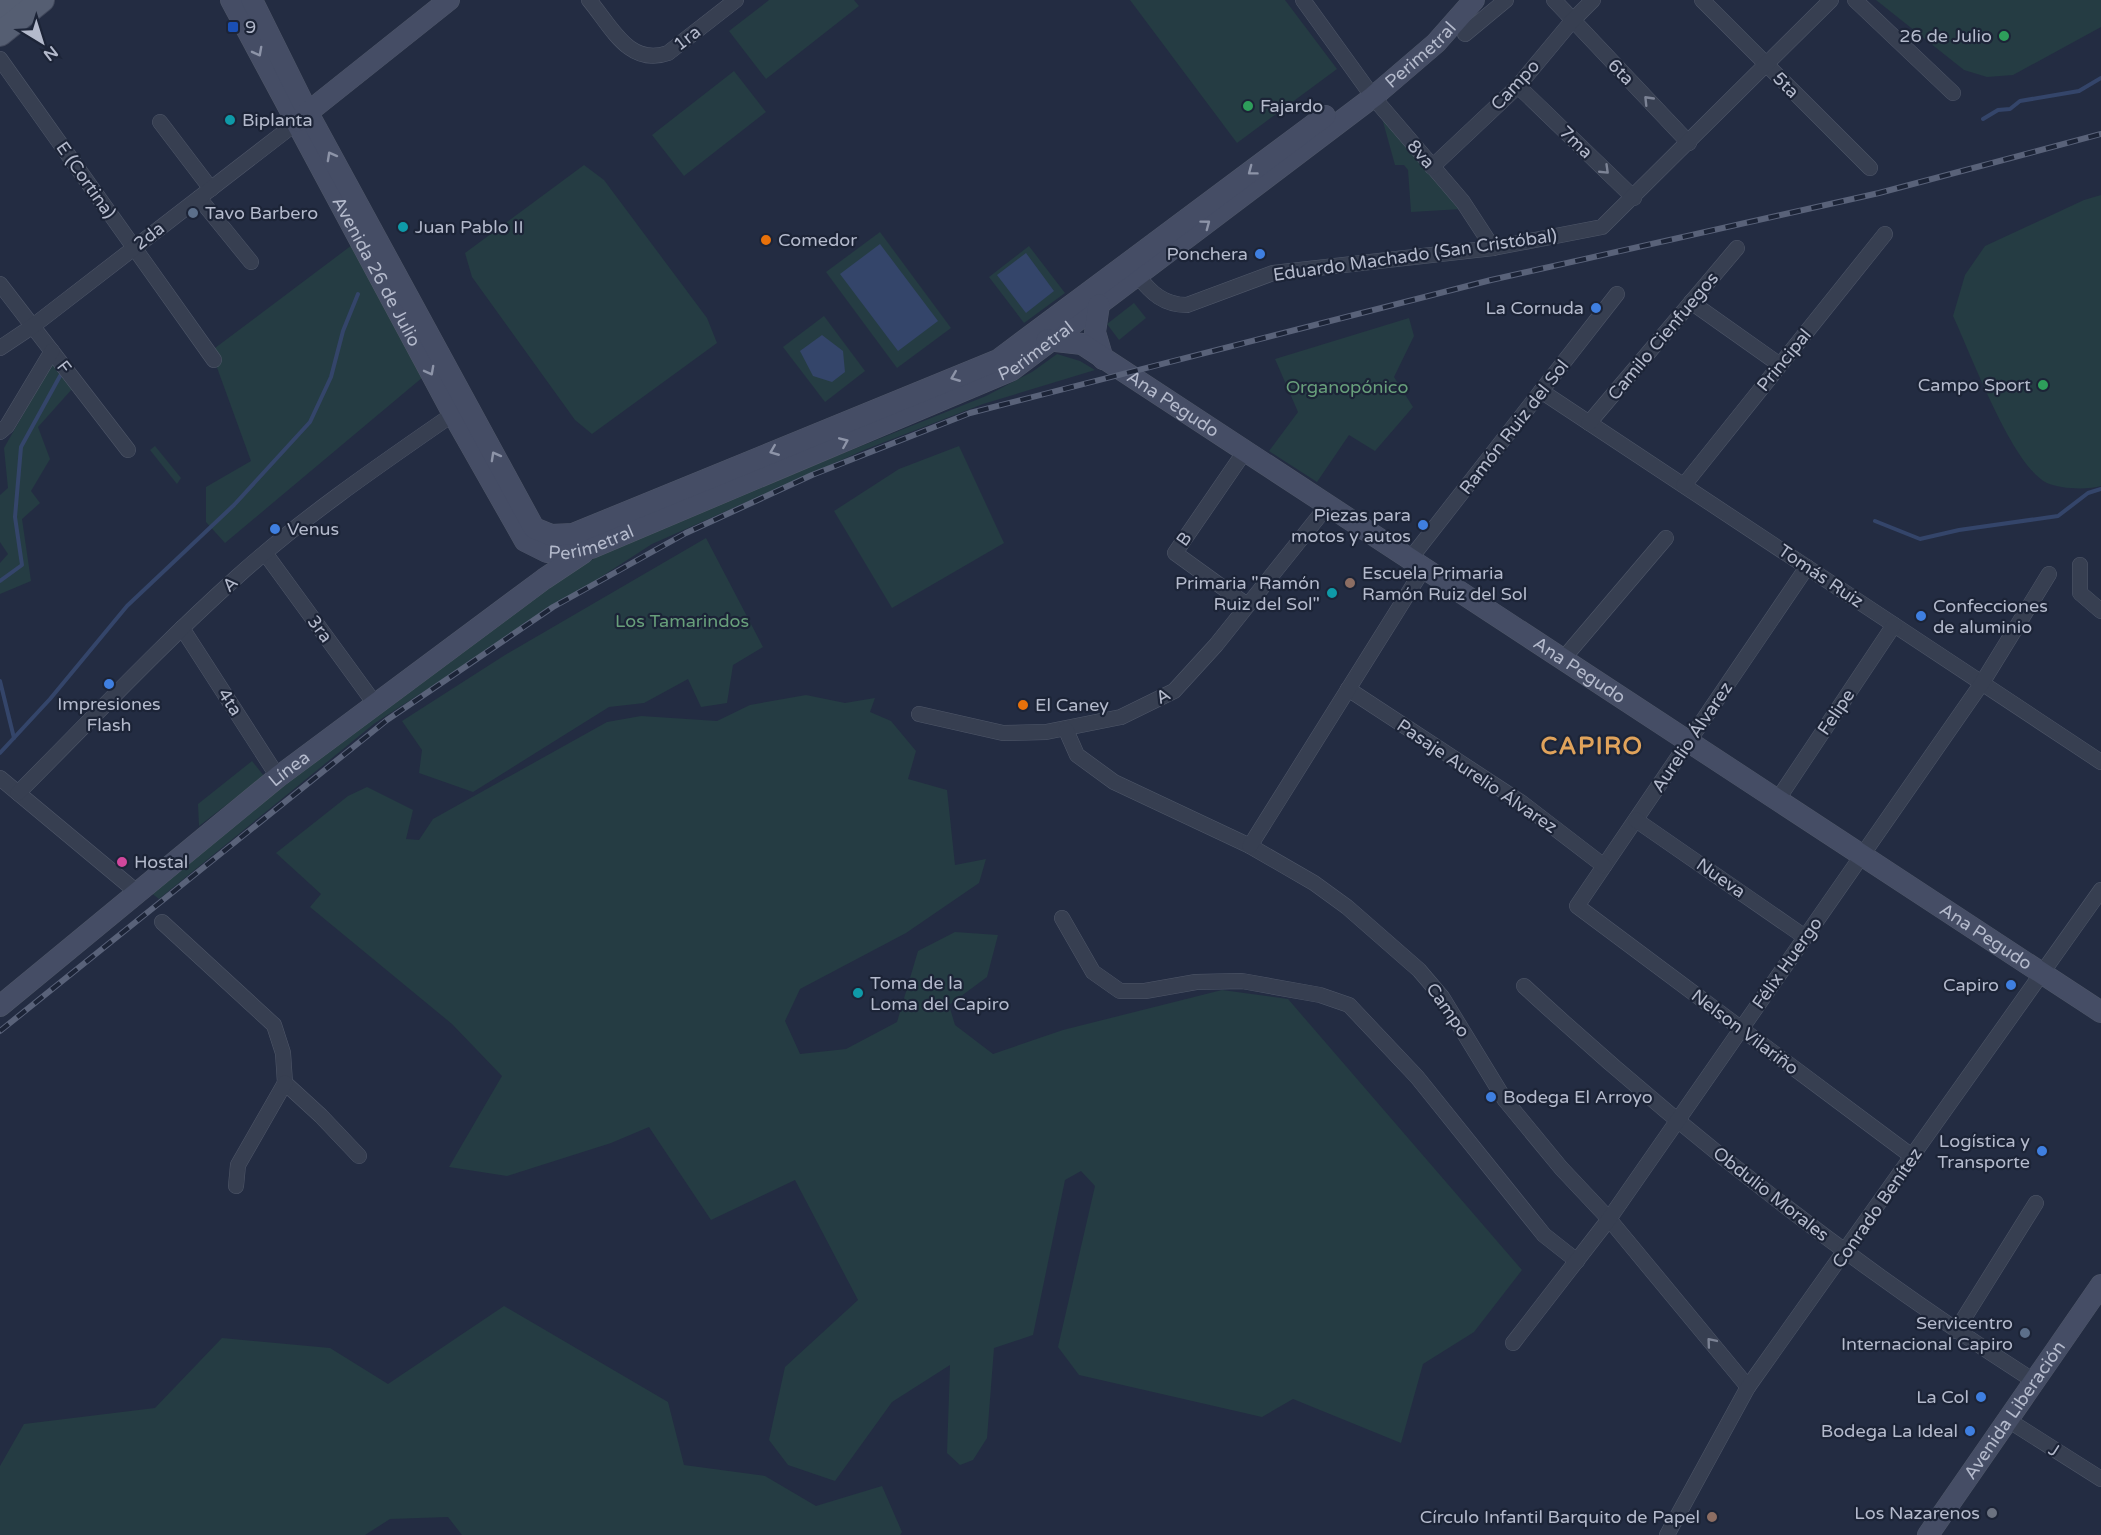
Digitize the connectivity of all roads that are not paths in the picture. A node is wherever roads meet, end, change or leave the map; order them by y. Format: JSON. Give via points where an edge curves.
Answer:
{"nodes":[{"id":1,"x":15,"y":0,"type":"edge"},
{"id":2,"x":42,"y":0,"type":"edge"},
{"id":3,"x":231,"y":0,"type":"edge"},
{"id":4,"x":252,"y":0,"type":"edge"},
{"id":5,"x":449,"y":0,"type":"edge"},
{"id":6,"x":589,"y":0,"type":"edge"},
{"id":7,"x":736,"y":0,"type":"edge"},
{"id":8,"x":1303,"y":0,"type":"edge"},
{"id":9,"x":1458,"y":0,"type":"edge"},
{"id":10,"x":1474,"y":0,"type":"edge"},
{"id":11,"x":1506,"y":0,"type":"edge"},
{"id":12,"x":1554,"y":0,"type":"edge"},
{"id":13,"x":1593,"y":0,"type":"edge"},
{"id":14,"x":1702,"y":0,"type":"edge"},
{"id":15,"x":1831,"y":0,"type":"edge"},
{"id":16,"x":1855,"y":0,"type":"edge"},
{"id":17,"x":0,"y":12,"type":"edge"},
{"id":18,"x":1572,"y":21,"type":"junction"},
{"id":19,"x":1465,"y":33,"type":"dead end"},
{"id":20,"x":0,"y":34,"type":"edge"},
{"id":21,"x":0,"y":59,"type":"edge"},
{"id":22,"x":1766,"y":65,"type":"junction"},
{"id":23,"x":1518,"y":86,"type":"junction"},
{"id":24,"x":1370,"y":91,"type":"junction"},
{"id":25,"x":1953,"y":93,"type":"dead end"},
{"id":26,"x":302,"y":118,"type":"junction"},
{"id":27,"x":160,"y":122,"type":"dead end"},
{"id":28,"x":1689,"y":143,"type":"junction"},
{"id":29,"x":1432,"y":167,"type":"junction"},
{"id":30,"x":1870,"y":168,"type":"dead end"},
{"id":31,"x":205,"y":193,"type":"junction"},
{"id":32,"x":1634,"y":198,"type":"junction"},
{"id":33,"x":1477,"y":223,"type":"junction"},
{"id":34,"x":1885,"y":234,"type":"dead end"},
{"id":35,"x":134,"y":248,"type":"junction"},
{"id":36,"x":1493,"y":248,"type":"junction"},
{"id":37,"x":1737,"y":249,"type":"dead end"},
{"id":38,"x":1474,"y":250,"type":"junction"},
{"id":39,"x":251,"y":262,"type":"dead end"},
{"id":40,"x":1138,"y":276,"type":"junction"},
{"id":41,"x":0,"y":284,"type":"edge"},
{"id":42,"x":1617,"y":294,"type":"dead end"},
{"id":43,"x":1090,"y":302,"type":"junction"},
{"id":44,"x":1691,"y":302,"type":"junction"},
{"id":45,"x":1074,"y":324,"type":"junction"},
{"id":46,"x":33,"y":326,"type":"junction"},
{"id":47,"x":1055,"y":339,"type":"junction"},
{"id":48,"x":1024,"y":342,"type":"junction"},
{"id":49,"x":1082,"y":344,"type":"junction"},
{"id":50,"x":0,"y":348,"type":"edge"},
{"id":51,"x":52,"y":351,"type":"junction"},
{"id":52,"x":1103,"y":359,"type":"junction"},
{"id":53,"x":214,"y":360,"type":"dead end"},
{"id":54,"x":1780,"y":365,"type":"junction"},
{"id":55,"x":1541,"y":391,"type":"junction"},
{"id":56,"x":460,"y":409,"type":"junction"},
{"id":57,"x":1589,"y":423,"type":"junction"},
{"id":58,"x":0,"y":432,"type":"edge"},
{"id":59,"x":129,"y":450,"type":"dead end"},
{"id":60,"x":1245,"y":451,"type":"junction"},
{"id":61,"x":1684,"y":485,"type":"junction"},
{"id":62,"x":1328,"y":505,"type":"junction"},
{"id":63,"x":1666,"y":538,"type":"dead end"},
{"id":64,"x":591,"y":548,"type":"joint"},
{"id":65,"x":540,"y":550,"type":"junction"},
{"id":66,"x":265,"y":553,"type":"junction"},
{"id":67,"x":1417,"y":564,"type":"junction"},
{"id":68,"x":2080,"y":565,"type":"dead end"},
{"id":69,"x":1807,"y":567,"type":"junction"},
{"id":70,"x":2049,"y":574,"type":"dead end"},
{"id":71,"x":1247,"y":605,"type":"junction"},
{"id":72,"x":2101,"y":611,"type":"edge"},
{"id":73,"x":1894,"y":625,"type":"junction"},
{"id":74,"x":182,"y":628,"type":"junction"},
{"id":75,"x":1563,"y":659,"type":"junction"},
{"id":76,"x":1982,"y":683,"type":"junction"},
{"id":77,"x":1348,"y":689,"type":"junction"},
{"id":78,"x":375,"y":704,"type":"junction"},
{"id":79,"x":919,"y":714,"type":"dead end"},
{"id":80,"x":1066,"y":730,"type":"junction"},
{"id":81,"x":1689,"y":741,"type":"junction"},
{"id":82,"x":2101,"y":762,"type":"edge"},
{"id":83,"x":278,"y":777,"type":"junction"},
{"id":84,"x":2,"y":779,"type":"edge"},
{"id":85,"x":18,"y":793,"type":"junction"},
{"id":86,"x":1778,"y":799,"type":"junction"},
{"id":87,"x":1636,"y":820,"type":"junction"},
{"id":88,"x":1250,"y":846,"type":"junction"},
{"id":89,"x":1862,"y":855,"type":"junction"},
{"id":90,"x":1604,"y":866,"type":"junction"},
{"id":91,"x":2101,"y":890,"type":"edge"},
{"id":92,"x":138,"y":892,"type":"junction"},
{"id":93,"x":1577,"y":906,"type":"joint"},
{"id":94,"x":1062,"y":918,"type":"dead end"},
{"id":95,"x":162,"y":922,"type":"dead end"},
{"id":96,"x":1806,"y":937,"type":"junction"},
{"id":97,"x":2042,"y":972,"type":"junction"},
{"id":98,"x":1524,"y":986,"type":"dead end"},
{"id":99,"x":0,"y":1006,"type":"edge"},
{"id":100,"x":2101,"y":1012,"type":"edge"},
{"id":101,"x":1741,"y":1030,"type":"junction"},
{"id":102,"x":285,"y":1083,"type":"junction"},
{"id":103,"x":1677,"y":1122,"type":"junction"},
{"id":104,"x":359,"y":1156,"type":"dead end"},
{"id":105,"x":1913,"y":1157,"type":"junction"},
{"id":106,"x":236,"y":1186,"type":"dead end"},
{"id":107,"x":2036,"y":1203,"type":"dead end"},
{"id":108,"x":1610,"y":1219,"type":"junction"},
{"id":109,"x":1846,"y":1253,"type":"junction"},
{"id":110,"x":1577,"y":1261,"type":"junction"},
{"id":111,"x":2101,"y":1285,"type":"edge"},
{"id":112,"x":1956,"y":1331,"type":"junction"},
{"id":113,"x":1513,"y":1343,"type":"dead end"},
{"id":114,"x":2034,"y":1381,"type":"junction"},
{"id":115,"x":1748,"y":1387,"type":"junction"},
{"id":116,"x":2008,"y":1420,"type":"junction"},
{"id":117,"x":2101,"y":1479,"type":"edge"},
{"id":118,"x":1667,"y":1535,"type":"edge"},
{"id":119,"x":1928,"y":1535,"type":"edge"}],
"edges":[{"from":1,"to":17,"type":"main road"},
{"from":2,"to":20,"type":"main road"},
{"from":3,"to":26,"type":"main road","name":"Avenida 26 de Julio","one_way":true},
{"from":4,"to":26,"type":"main road","name":"Avenida 26 de Julio"},
{"from":5,"to":26,"type":"main road"},
{"from":6,"to":7,"type":"street","name":"1ra","via":[[632,52],[655,58],[668,53]]},
{"from":8,"to":24,"type":"street","name":"8va"},
{"from":9,"to":24,"type":"main road","name":"Perimetral"},
{"from":10,"to":24,"type":"main road","name":"Perimetral","via":[[1436,43]]},
{"from":11,"to":19,"type":"street"},
{"from":12,"to":18,"type":"street","name":"6ta"},
{"from":13,"to":18,"type":"street","name":"Campo"},
{"from":14,"to":22,"type":"street","name":"5ta"},
{"from":15,"to":22,"type":"street","name":"Eduardo Machado (San Cristóbal)"},
{"from":16,"to":25,"type":"street"},
{"from":18,"to":23,"type":"street","name":"Campo"},
{"from":28,"to":18,"type":"street","name":"6ta","one_way":true},
{"from":21,"to":35,"type":"street","name":"E (Cortina)"},
{"from":22,"to":28,"type":"street","name":"Eduardo Machado (San Cristóbal)"},
{"from":22,"to":30,"type":"street","name":"5ta"},
{"from":23,"to":29,"type":"street","name":"Campo"},
{"from":23,"to":32,"type":"street","name":"7ma","one_way":true},
{"from":24,"to":29,"type":"street","name":"8va"},
{"from":40,"to":24,"type":"main road","name":"Perimetral","one_way":true},
{"from":24,"to":43,"type":"main road","name":"Perimetral","one_way":true},
{"from":26,"to":31,"type":"street","name":"2da"},
{"from":26,"to":56,"type":"main road","name":"Avenida 26 de Julio"},
{"from":27,"to":31,"type":"street"},
{"from":28,"to":32,"type":"street","name":"Eduardo Machado (San Cristóbal)"},
{"from":29,"to":33,"type":"street","name":"8va"},
{"from":31,"to":35,"type":"street","name":"2da"},
{"from":31,"to":39,"type":"street"},
{"from":32,"to":36,"type":"street","name":"Eduardo Machado (San Cristóbal)","via":[[1602,227]]},
{"from":33,"to":36,"type":"street","name":"8va"},
{"from":33,"to":38,"type":"street"},
{"from":34,"to":54,"type":"street","name":"Principal"},
{"from":35,"to":46,"type":"street","name":"2da"},
{"from":35,"to":53,"type":"street","name":"E (Cortina)"},
{"from":36,"to":38,"type":"street","name":"Eduardo Machado (San Cristóbal)"},
{"from":37,"to":44,"type":"street","name":"Camilo Cienfuegos"},
{"from":38,"to":40,"type":"street","name":"Eduardo Machado (San Cristóbal)","via":[[1273,273],[1187,305],[1174,305],[1153,295]]},
{"from":40,"to":43,"type":"main road","name":"Perimetral"},
{"from":41,"to":46,"type":"street","name":"F"},
{"from":42,"to":55,"type":"street","name":"Ramón Ruiz del Sol"},
{"from":43,"to":45,"type":"main road","name":"Perimetral"},
{"from":43,"to":48,"type":"main road","name":"Perimetral"},
{"from":43,"to":52,"type":"main road"},
{"from":44,"to":54,"type":"street"},
{"from":44,"to":57,"type":"street","name":"Camilo Cienfuegos"},
{"from":45,"to":47,"type":"main road","name":"Perimetral"},
{"from":45,"to":49,"type":"main road"},
{"from":46,"to":50,"type":"street","name":"2da"},
{"from":46,"to":51,"type":"street","name":"F"},
{"from":47,"to":48,"type":"main road","name":"Ana Pegudo"},
{"from":47,"to":49,"type":"main road","name":"Ana Pegudo"},
{"from":64,"to":47,"type":"main road","name":"Perimetral","one_way":true,"via":[[1012,370]]},
{"from":48,"to":65,"type":"main road","name":"Perimetral","one_way":true,"via":[[998,360]]},
{"from":49,"to":52,"type":"main road","name":"Ana Pegudo"},
{"from":51,"to":58,"type":"street","via":[[8,426]]},
{"from":51,"to":59,"type":"street","name":"F"},
{"from":52,"to":60,"type":"main road","name":"Ana Pegudo"},
{"from":54,"to":61,"type":"street","name":"Principal"},
{"from":55,"to":57,"type":"street","name":"Tomás Ruiz"},
{"from":55,"to":67,"type":"street","name":"Ramón Ruiz del Sol"},
{"from":56,"to":65,"type":"main road","name":"Avenida 26 de Julio"},
{"from":56,"to":66,"type":"street","name":"A","via":[[347,487]]},
{"from":57,"to":61,"type":"street","name":"Tomás Ruiz"},
{"from":60,"to":62,"type":"main road","name":"Ana Pegudo"},
{"from":60,"to":71,"type":"street","name":"B","via":[[1174,553]]},
{"from":61,"to":69,"type":"street","name":"Tomás Ruiz"},
{"from":62,"to":67,"type":"main road","name":"Ana Pegudo"},
{"from":62,"to":71,"type":"street","name":"A"},
{"from":63,"to":75,"type":"street"},
{"from":64,"to":65,"type":"main road","name":"Línea"},
{"from":65,"to":78,"type":"main road","name":"Línea","via":[[519,597]]},
{"from":66,"to":74,"type":"street","name":"A"},
{"from":66,"to":78,"type":"street","name":"3ra"},
{"from":67,"to":75,"type":"main road","name":"Ana Pegudo"},
{"from":67,"to":77,"type":"street","name":"Ramón Ruiz del Sol"},
{"from":68,"to":72,"type":"street","via":[[2080,593]]},
{"from":69,"to":73,"type":"street","name":"Tomás Ruiz"},
{"from":69,"to":81,"type":"street","name":"Aurelio Álvarez"},
{"from":70,"to":76,"type":"street","name":"Félix Huergo"},
{"from":71,"to":80,"type":"street","name":"A","via":[[1174,691],[1121,717]]},
{"from":73,"to":76,"type":"street","name":"Tomás Ruiz"},
{"from":73,"to":86,"type":"street","name":"Felipe"},
{"from":74,"to":83,"type":"street","name":"4ta"},
{"from":74,"to":85,"type":"street","name":"A"},
{"from":75,"to":81,"type":"main road","name":"Ana Pegudo"},
{"from":76,"to":82,"type":"street","name":"Tomás Ruiz"},
{"from":76,"to":89,"type":"street","name":"Félix Huergo"},
{"from":77,"to":88,"type":"street","name":"Ramón Ruiz del Sol"},
{"from":77,"to":90,"type":"street","name":"Pasaje Aurelio Álvarez","via":[[1522,803]]},
{"from":78,"to":83,"type":"main road","name":"Línea"},
{"from":79,"to":80,"type":"street","name":"A","via":[[1003,733]]},
{"from":80,"to":88,"type":"street","name":"Campo","via":[[1077,755],[1114,782]]},
{"from":81,"to":86,"type":"main road","name":"Ana Pegudo"},
{"from":81,"to":87,"type":"street","name":"Aurelio Álvarez"},
{"from":83,"to":92,"type":"main road","name":"Línea"},
{"from":84,"to":85,"type":"street"},
{"from":85,"to":92,"type":"street"},
{"from":86,"to":89,"type":"main road","name":"Ana Pegudo"},
{"from":87,"to":90,"type":"street","name":"Aurelio Álvarez"},
{"from":87,"to":96,"type":"street","name":"Nueva"},
{"from":88,"to":108,"type":"street","name":"Campo","via":[[1339,901],[1419,970],[1442,997],[1505,1100]]},
{"from":89,"to":96,"type":"street","name":"Félix Huergo"},
{"from":89,"to":97,"type":"main road","name":"Ana Pegudo"},
{"from":90,"to":93,"type":"street","name":"Aurelio Álvarez"},
{"from":91,"to":97,"type":"street","name":"Conrado Benítez"},
{"from":92,"to":99,"type":"main road","name":"Línea"},
{"from":93,"to":101,"type":"street","name":"Nelson Vilariño"},
{"from":94,"to":110,"type":"street","via":[[1093,972],[1120,991],[1242,981],[1320,995],[1349,1005],[1417,1077],[1544,1235]]},
{"from":95,"to":102,"type":"street","via":[[274,1025],[283,1053]]},
{"from":96,"to":101,"type":"street","name":"Félix Huergo"},
{"from":97,"to":100,"type":"main road","name":"Ana Pegudo"},
{"from":97,"to":105,"type":"street","name":"Conrado Benítez"},
{"from":98,"to":103,"type":"street","name":"Obdulio Morales"},
{"from":101,"to":103,"type":"street","name":"Félix Huergo"},
{"from":101,"to":105,"type":"street","name":"Nelson Vilariño"},
{"from":102,"to":104,"type":"street"},
{"from":102,"to":106,"type":"street","via":[[238,1165]]},
{"from":103,"to":108,"type":"street","name":"Félix Huergo"},
{"from":103,"to":109,"type":"street","name":"Obdulio Morales"},
{"from":105,"to":109,"type":"street","name":"Conrado Benítez"},
{"from":107,"to":112,"type":"street"},
{"from":108,"to":110,"type":"street","name":"Félix Huergo"},
{"from":115,"to":108,"type":"street","name":"Campo","one_way":true},
{"from":109,"to":112,"type":"street","name":"Obdulio Morales"},
{"from":109,"to":115,"type":"street","name":"Conrado Benítez"},
{"from":110,"to":113,"type":"street","name":"Félix Huergo"},
{"from":111,"to":114,"type":"main road","name":"Avenida Liberación"},
{"from":112,"to":114,"type":"street","name":"Obdulio Morales"},
{"from":114,"to":116,"type":"main road","name":"Avenida Liberación"},
{"from":115,"to":118,"type":"street","name":"Conrado Benítez"},
{"from":116,"to":117,"type":"street","name":"J"},
{"from":116,"to":119,"type":"main road","name":"Avenida Liberación"}]}
